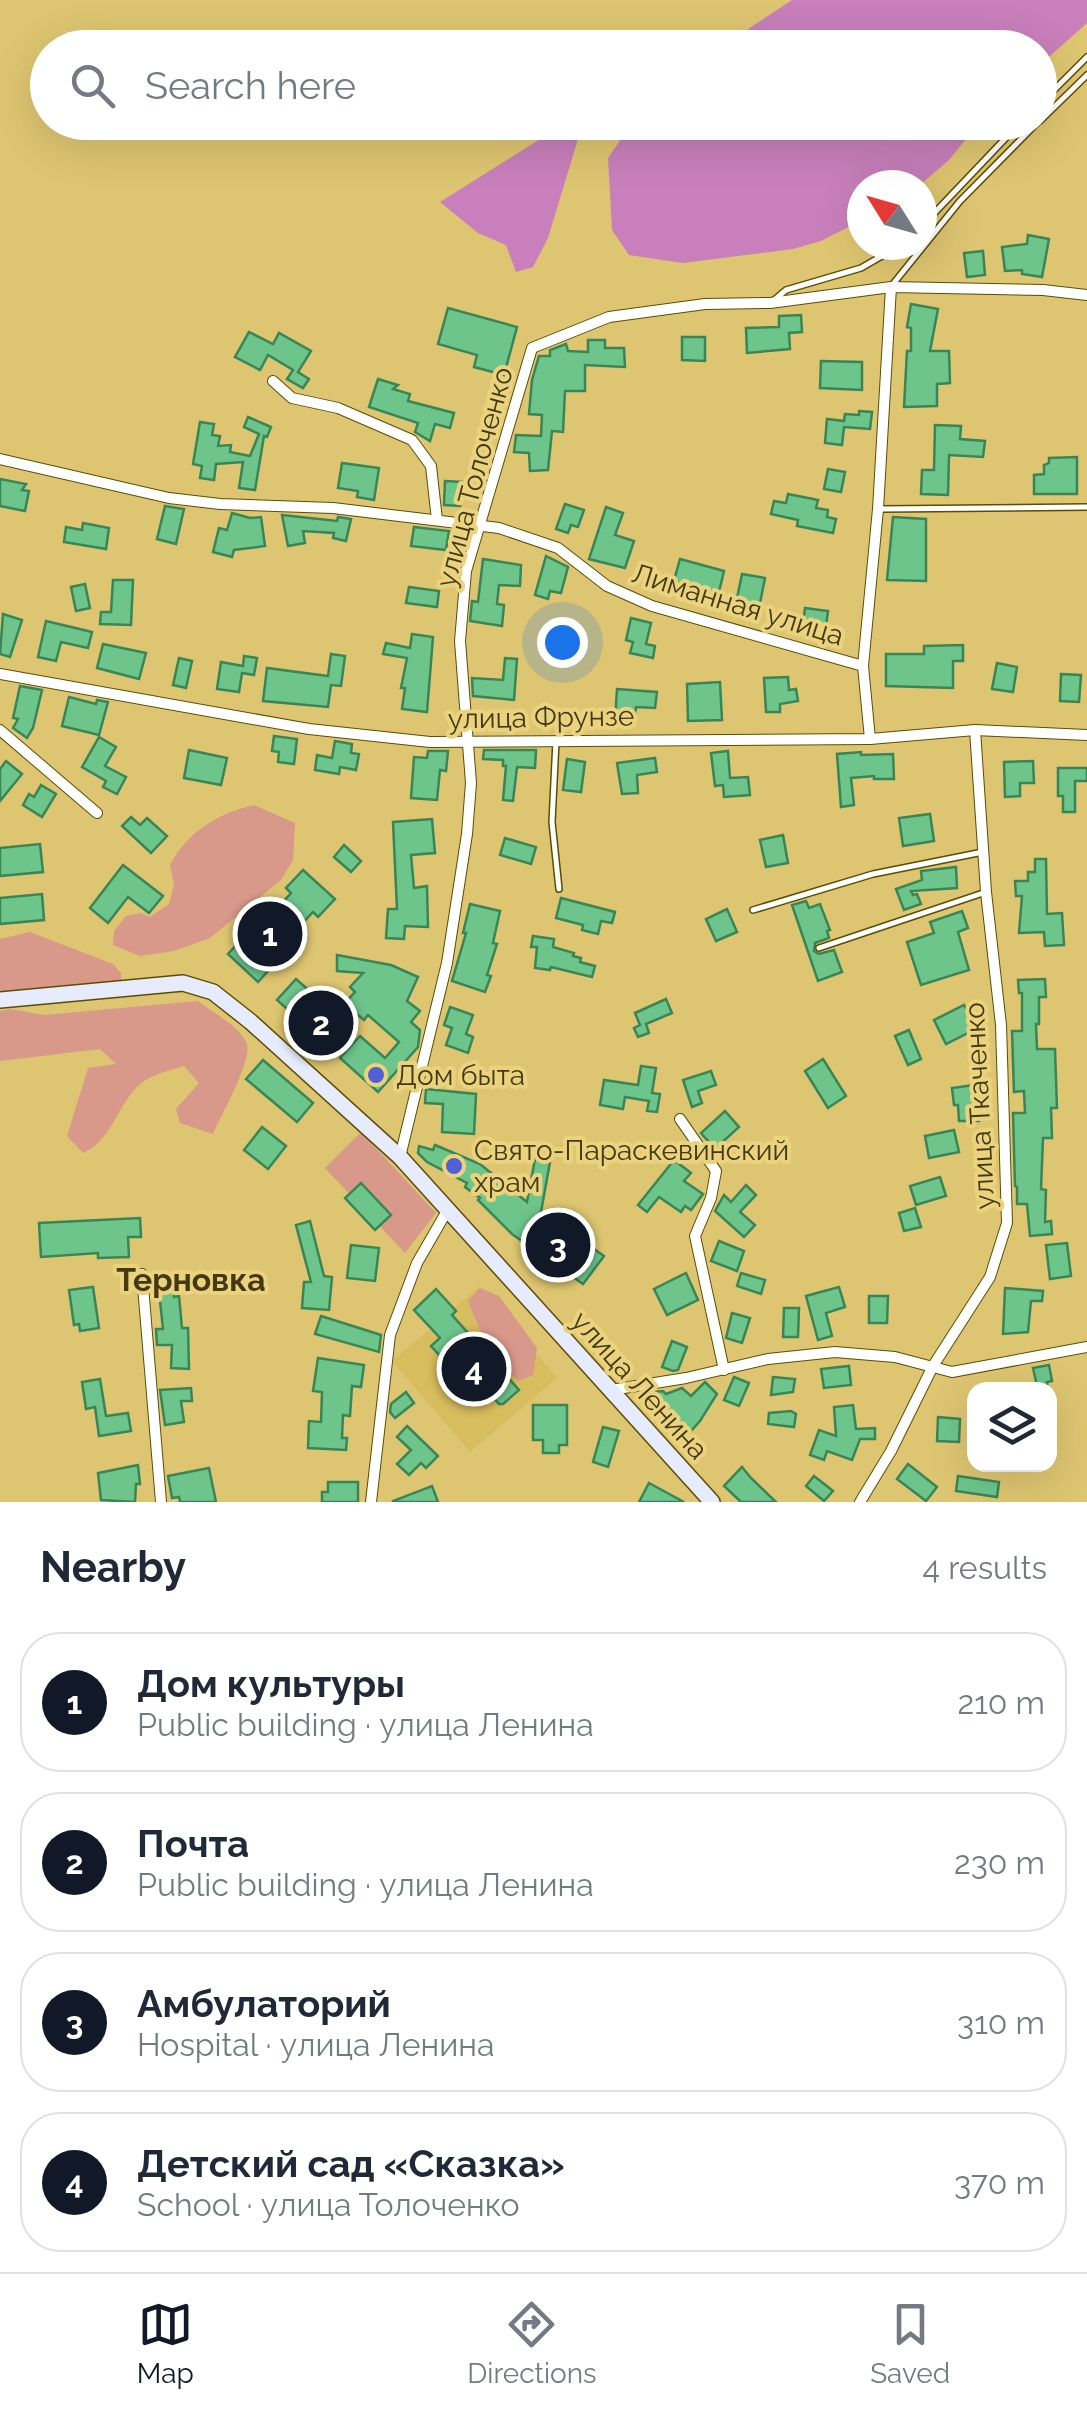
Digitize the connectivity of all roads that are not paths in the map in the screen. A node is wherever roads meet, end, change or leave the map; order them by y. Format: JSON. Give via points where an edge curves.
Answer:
{"nodes":[{"id":1,"x":1087,"y":57,"type":"edge"},
{"id":2,"x":1087,"y":75,"type":"edge"},
{"id":3,"x":1057,"y":87,"type":"edge"},
{"id":4,"x":1057,"y":104,"type":"edge"},
{"id":5,"x":1003,"y":140,"type":"edge"},
{"id":6,"x":1021,"y":140,"type":"edge"},
{"id":7,"x":937,"y":210,"type":"edge"},
{"id":8,"x":875,"y":260,"type":"edge"},
{"id":9,"x":891,"y":287,"type":"junction"},
{"id":10,"x":1087,"y":295,"type":"edge"},
{"id":11,"x":770,"y":303,"type":"junction"},
{"id":12,"x":273,"y":381,"type":"dead end"},
{"id":13,"x":0,"y":459,"type":"edge"},
{"id":14,"x":1087,"y":507,"type":"edge"},
{"id":15,"x":878,"y":509,"type":"junction"},
{"id":16,"x":437,"y":520,"type":"junction"},
{"id":17,"x":479,"y":524,"type":"junction"},
{"id":18,"x":863,"y":666,"type":"junction"},
{"id":19,"x":0,"y":674,"type":"edge"},
{"id":20,"x":0,"y":730,"type":"edge"},
{"id":21,"x":976,"y":730,"type":"junction"},
{"id":22,"x":1087,"y":735,"type":"edge"},
{"id":23,"x":556,"y":738,"type":"junction"},
{"id":24,"x":870,"y":739,"type":"junction"},
{"id":25,"x":467,"y":741,"type":"junction"},
{"id":26,"x":97,"y":812,"type":"dead end"},
{"id":27,"x":982,"y":852,"type":"junction"},
{"id":28,"x":558,"y":889,"type":"dead end"},
{"id":29,"x":986,"y":892,"type":"junction"},
{"id":30,"x":753,"y":910,"type":"dead end"},
{"id":31,"x":820,"y":948,"type":"dead end"},
{"id":32,"x":0,"y":1000,"type":"edge"},
{"id":33,"x":680,"y":1119,"type":"dead end"},
{"id":34,"x":400,"y":1158,"type":"junction"},
{"id":35,"x":448,"y":1210,"type":"junction"},
{"id":36,"x":142,"y":1274,"type":"dead end"},
{"id":37,"x":1087,"y":1347,"type":"edge"},
{"id":38,"x":933,"y":1366,"type":"junction"},
{"id":39,"x":724,"y":1370,"type":"junction"},
{"id":40,"x":611,"y":1390,"type":"junction"},
{"id":41,"x":161,"y":1502,"type":"edge"},
{"id":42,"x":371,"y":1502,"type":"edge"},
{"id":43,"x":712,"y":1502,"type":"edge"},
{"id":44,"x":860,"y":1502,"type":"edge"}],
"edges":[{"from":1,"to":3,"type":"lane"},
{"from":2,"to":4,"type":"lane"},
{"from":5,"to":7,"type":"lane"},
{"from":6,"to":9,"type":"lane","via":[[950,212]]},
{"from":8,"to":11,"type":"lane","via":[[786,290]]},
{"from":9,"to":10,"type":"street","name":"улица Толоченко"},
{"from":9,"to":11,"type":"street","name":"улица Толоченко"},
{"from":9,"to":15,"type":"street"},
{"from":11,"to":17,"type":"street","name":"улица Толоченко","via":[[609,316],[532,348]]},
{"from":12,"to":16,"type":"street","via":[[292,398],[338,408],[412,440],[432,466]]},
{"from":13,"to":16,"type":"street","name":"Лиманная улица","via":[[169,498]]},
{"from":14,"to":15,"type":"lane"},
{"from":15,"to":18,"type":"street"},
{"from":16,"to":17,"type":"street","name":"Лиманная улица"},
{"from":17,"to":18,"type":"street","name":"Лиманная улица","via":[[558,548],[607,586],[652,606]]},
{"from":17,"to":25,"type":"street","name":"улица Толоченко","via":[[466,571],[460,641]]},
{"from":18,"to":24,"type":"street"},
{"from":19,"to":25,"type":"street","name":"улица Фрунзе","via":[[309,729]]},
{"from":20,"to":26,"type":"street"},
{"from":21,"to":22,"type":"street","name":"улица Фрунзе"},
{"from":21,"to":24,"type":"street","name":"улица Фрунзе"},
{"from":21,"to":27,"type":"street","name":"улица Ткаченко"},
{"from":23,"to":24,"type":"street","name":"улица Фрунзе"},
{"from":23,"to":25,"type":"street","name":"улица Фрунзе"},
{"from":23,"to":28,"type":"lane","via":[[552,822]]},
{"from":25,"to":34,"type":"street","name":"улица Толоченко","via":[[471,784],[458,903]]},
{"from":27,"to":29,"type":"street","name":"улица Ткаченко"},
{"from":27,"to":30,"type":"lane","via":[[873,874]]},
{"from":29,"to":31,"type":"lane"},
{"from":29,"to":38,"type":"street","name":"улица Ткаченко","via":[[1001,1025],[1007,1223],[990,1277]]},
{"from":32,"to":34,"type":"street","name":"улица Ленина","via":[[182,983],[203,987],[251,1022]]},
{"from":33,"to":39,"type":"street","via":[[716,1171],[695,1236]]},
{"from":34,"to":35,"type":"street","name":"улица Ленина"},
{"from":35,"to":40,"type":"street","name":"улица Ленина"},
{"from":35,"to":42,"type":"street","via":[[416,1263],[390,1335]]},
{"from":36,"to":41,"type":"street"},
{"from":37,"to":38,"type":"street","via":[[952,1372]]},
{"from":38,"to":39,"type":"street","via":[[835,1352]]},
{"from":38,"to":44,"type":"street","name":"улица Ткаченко"},
{"from":39,"to":40,"type":"street"},
{"from":40,"to":43,"type":"street","name":"улица Ленина"}]}
